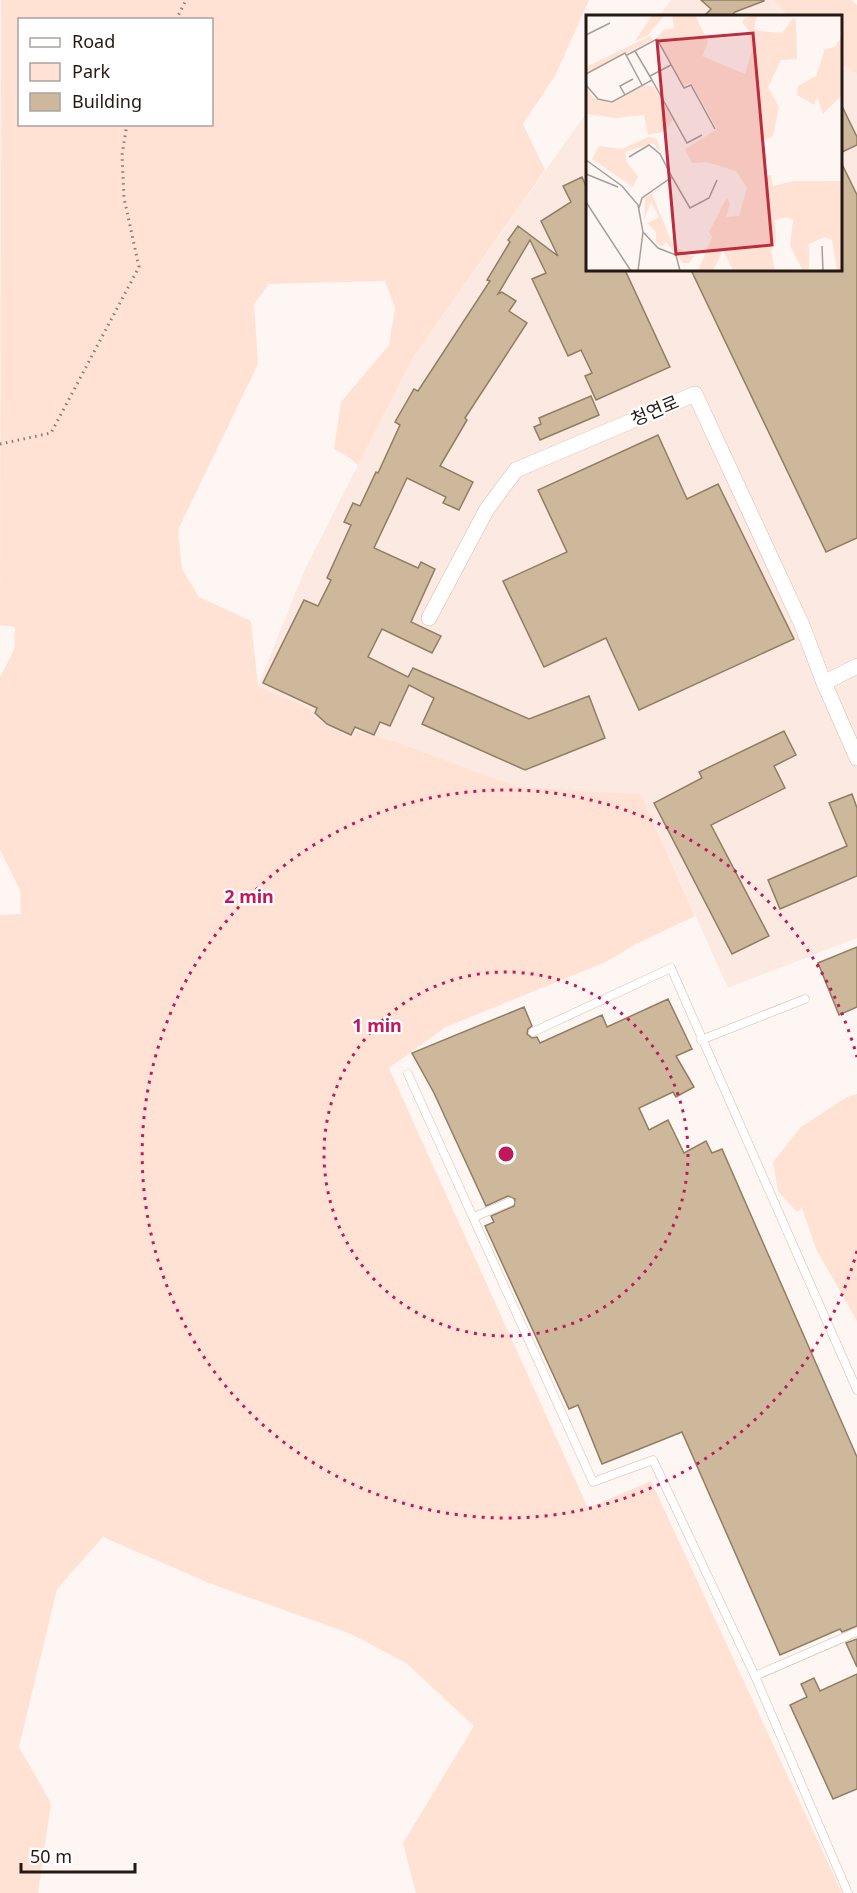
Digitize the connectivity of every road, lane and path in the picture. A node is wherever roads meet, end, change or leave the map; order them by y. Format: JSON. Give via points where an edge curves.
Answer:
{"nodes":[{"id":1,"x":186,"y":0,"type":"edge"},
{"id":2,"x":177,"y":18,"type":"edge"},
{"id":3,"x":127,"y":126,"type":"edge"},
{"id":4,"x":0,"y":444,"type":"edge"},
{"id":5,"x":429,"y":618,"type":"dead end"},
{"id":6,"x":857,"y":666,"type":"edge"},
{"id":7,"x":824,"y":683,"type":"junction"},
{"id":8,"x":857,"y":758,"type":"edge"},
{"id":9,"x":805,"y":999,"type":"dead end"},
{"id":10,"x":533,"y":1032,"type":"dead end"},
{"id":11,"x":701,"y":1040,"type":"junction"},
{"id":12,"x":408,"y":1074,"type":"dead end"},
{"id":13,"x":510,"y":1202,"type":"dead end"},
{"id":14,"x":474,"y":1218,"type":"junction"},
{"id":15,"x":857,"y":1389,"type":"edge"},
{"id":16,"x":857,"y":1632,"type":"edge"},
{"id":17,"x":755,"y":1676,"type":"junction"},
{"id":18,"x":848,"y":1893,"type":"edge"}],
"edges":[{"from":1,"to":2,"type":"path"},
{"from":3,"to":4,"type":"path","via":[[122,155],[123,198],[139,267],[51,433]]},
{"from":5,"to":7,"type":"street","name":"청연로","via":[[487,508],[516,470],[695,394],[802,625]]},
{"from":6,"to":7,"type":"street"},
{"from":7,"to":8,"type":"street","name":"청연로"},
{"from":9,"to":11,"type":"lane"},
{"from":10,"to":11,"type":"lane","via":[[671,968]]},
{"from":11,"to":15,"type":"lane"},
{"from":12,"to":14,"type":"lane"},
{"from":13,"to":14,"type":"lane"},
{"from":14,"to":17,"type":"lane","via":[[593,1482],[653,1460]]},
{"from":16,"to":17,"type":"lane"},
{"from":17,"to":18,"type":"lane"}]}
